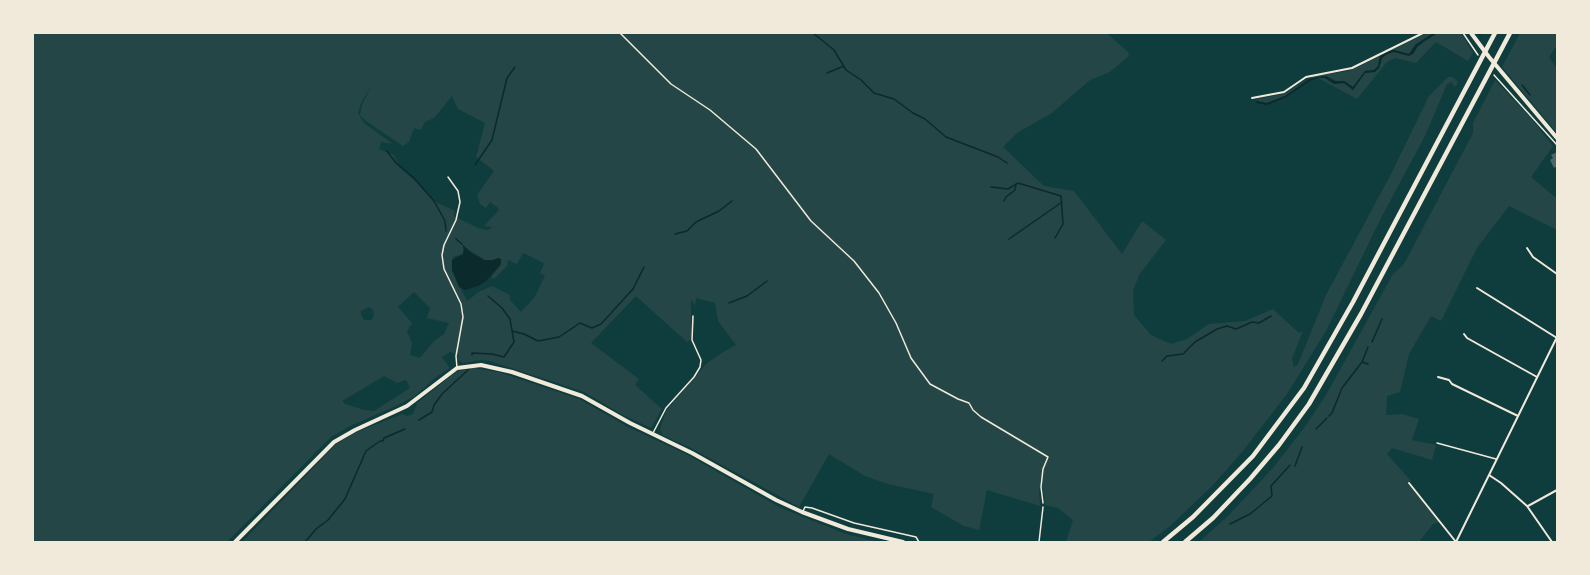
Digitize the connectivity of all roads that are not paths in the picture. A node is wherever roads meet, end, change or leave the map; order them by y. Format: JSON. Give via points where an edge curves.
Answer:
{"nodes":[{"id":1,"x":1423,"y":33,"type":"edge"},
{"id":2,"x":1471,"y":33,"type":"edge"},
{"id":3,"x":1495,"y":33,"type":"edge"},
{"id":4,"x":1510,"y":33,"type":"edge"},
{"id":5,"x":1252,"y":98,"type":"dead end"},
{"id":6,"x":1557,"y":138,"type":"edge"},
{"id":7,"x":448,"y":177,"type":"dead end"},
{"id":8,"x":1527,"y":248,"type":"dead end"},
{"id":9,"x":1557,"y":274,"type":"edge"},
{"id":10,"x":1477,"y":288,"type":"dead end"},
{"id":11,"x":693,"y":316,"type":"dead end"},
{"id":12,"x":1464,"y":334,"type":"dead end"},
{"id":13,"x":1557,"y":338,"type":"edge"},
{"id":14,"x":457,"y":368,"type":"junction"},
{"id":15,"x":1438,"y":377,"type":"dead end"},
{"id":16,"x":1537,"y":377,"type":"junction"},
{"id":17,"x":1518,"y":416,"type":"junction"},
{"id":18,"x":652,"y":435,"type":"junction"},
{"id":19,"x":1437,"y":442,"type":"dead end"},
{"id":20,"x":1497,"y":459,"type":"junction"},
{"id":21,"x":1489,"y":475,"type":"junction"},
{"id":22,"x":1409,"y":483,"type":"dead end"},
{"id":23,"x":1557,"y":490,"type":"edge"},
{"id":24,"x":1527,"y":506,"type":"junction"},
{"id":25,"x":1043,"y":507,"type":"road end"},
{"id":26,"x":802,"y":512,"type":"junction"},
{"id":27,"x":235,"y":542,"type":"edge"},
{"id":28,"x":903,"y":542,"type":"edge"},
{"id":29,"x":919,"y":542,"type":"edge"},
{"id":30,"x":1039,"y":542,"type":"edge"},
{"id":31,"x":1163,"y":542,"type":"edge"},
{"id":32,"x":1185,"y":542,"type":"edge"},
{"id":33,"x":1456,"y":542,"type":"edge"},
{"id":34,"x":1552,"y":542,"type":"edge"}],
"edges":[{"from":1,"to":5,"type":"street","via":[[1352,68],[1306,77],[1284,92]]},
{"from":2,"to":6,"type":"main road"},
{"from":3,"to":31,"type":"highway","via":[[1304,388],[1253,456]]},
{"from":4,"to":32,"type":"highway","via":[[1309,404],[1250,479]]},
{"from":7,"to":14,"type":"lane","via":[[460,202],[442,255],[463,317]]},
{"from":8,"to":9,"type":"street"},
{"from":10,"to":13,"type":"street"},
{"from":11,"to":18,"type":"lane","via":[[692,340],[700,367],[666,408]]},
{"from":12,"to":16,"type":"street"},
{"from":13,"to":16,"type":"street"},
{"from":14,"to":18,"type":"main road","via":[[489,365],[548,383],[582,396]]},
{"from":14,"to":27,"type":"main road","via":[[407,406],[326,447]]},
{"from":15,"to":17,"type":"street","via":[[1450,379],[1452,384]]},
{"from":16,"to":17,"type":"street"},
{"from":17,"to":20,"type":"street"},
{"from":18,"to":26,"type":"main road"},
{"from":19,"to":20,"type":"lane"},
{"from":20,"to":21,"type":"street"},
{"from":21,"to":24,"type":"street"},
{"from":21,"to":33,"type":"street"},
{"from":22,"to":33,"type":"street"},
{"from":23,"to":24,"type":"street"},
{"from":24,"to":34,"type":"street"},
{"from":25,"to":30,"type":"lane"},
{"from":26,"to":28,"type":"main road","via":[[857,532]]},
{"from":26,"to":29,"type":"lane","via":[[805,507],[812,508],[854,523],[916,537]]}]}
